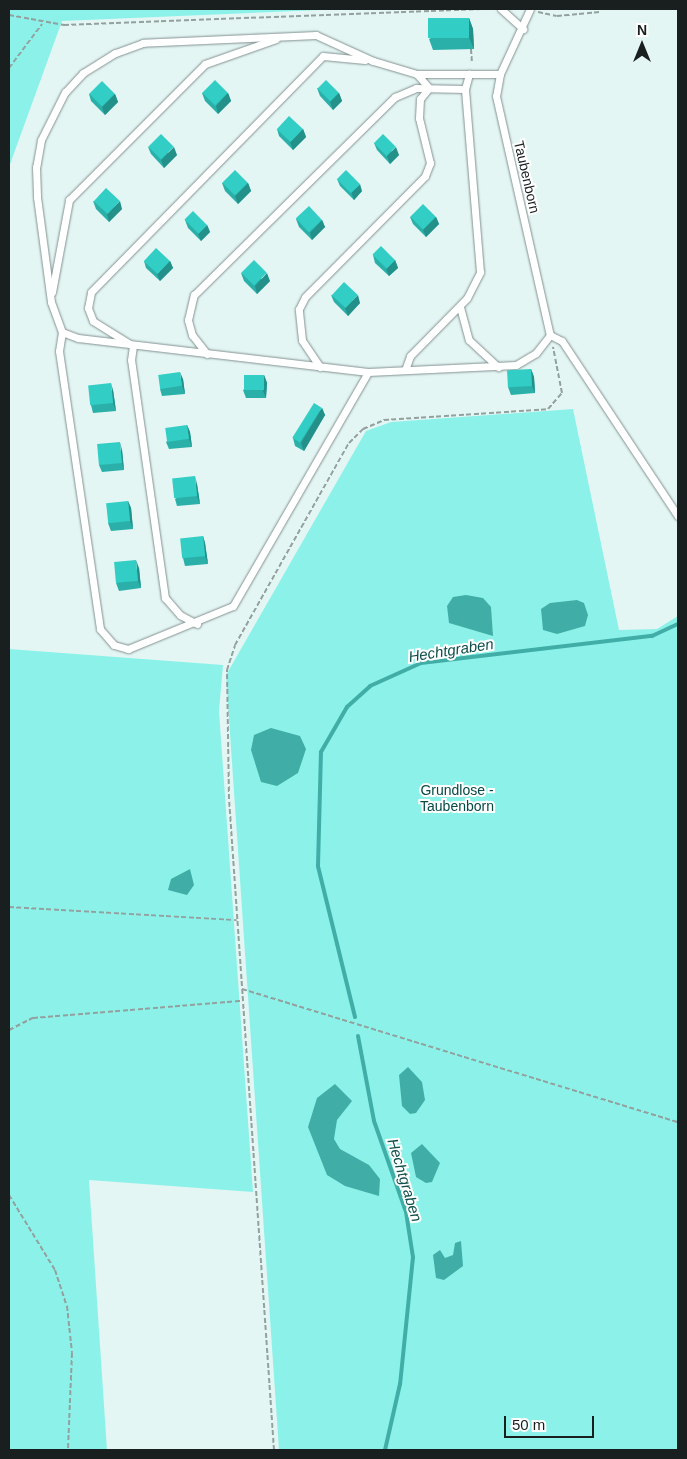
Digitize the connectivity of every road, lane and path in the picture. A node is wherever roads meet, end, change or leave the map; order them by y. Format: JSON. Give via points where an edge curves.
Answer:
{"nodes":[{"id":1,"x":489,"y":9,"type":"edge"},
{"id":2,"x":501,"y":9,"type":"edge"},
{"id":3,"x":530,"y":9,"type":"edge"},
{"id":4,"x":600,"y":12,"type":"dead end"},
{"id":5,"x":539,"y":13,"type":"dead end"},
{"id":6,"x":9,"y":15,"type":"edge"},
{"id":7,"x":43,"y":23,"type":"junction"},
{"id":8,"x":524,"y":29,"type":"junction"},
{"id":9,"x":286,"y":36,"type":"junction"},
{"id":10,"x":472,"y":49,"type":"dead end"},
{"id":11,"x":373,"y":61,"type":"junction"},
{"id":12,"x":9,"y":68,"type":"edge"},
{"id":13,"x":417,"y":74,"type":"junction"},
{"id":14,"x":471,"y":74,"type":"junction"},
{"id":15,"x":500,"y":74,"type":"junction"},
{"id":16,"x":429,"y":88,"type":"junction"},
{"id":17,"x":465,"y":89,"type":"junction"},
{"id":18,"x":51,"y":302,"type":"junction"},
{"id":19,"x":460,"y":307,"type":"junction"},
{"id":20,"x":62,"y":332,"type":"junction"},
{"id":21,"x":550,"y":335,"type":"junction"},
{"id":22,"x":133,"y":346,"type":"junction"},
{"id":23,"x":207,"y":354,"type":"junction"},
{"id":24,"x":320,"y":367,"type":"junction"},
{"id":25,"x":498,"y":367,"type":"junction"},
{"id":26,"x":405,"y":370,"type":"junction"},
{"id":27,"x":368,"y":372,"type":"junction"},
{"id":28,"x":678,"y":516,"type":"edge"},
{"id":29,"x":197,"y":624,"type":"junction"},
{"id":30,"x":9,"y":906,"type":"edge"},
{"id":31,"x":237,"y":920,"type":"junction"},
{"id":32,"x":242,"y":989,"type":"junction"},
{"id":33,"x":242,"y":1001,"type":"junction"},
{"id":34,"x":9,"y":1030,"type":"edge"},
{"id":35,"x":678,"y":1122,"type":"edge"},
{"id":36,"x":9,"y":1195,"type":"edge"},
{"id":37,"x":68,"y":1450,"type":"edge"},
{"id":38,"x":274,"y":1450,"type":"edge"}],
"edges":[{"from":1,"to":7,"type":"path"},
{"from":2,"to":8,"type":"lane"},
{"from":3,"to":8,"type":"lane","name":"Taubenborn"},
{"from":4,"to":5,"type":"path","via":[[556,16]]},
{"from":6,"to":7,"type":"path"},
{"from":7,"to":12,"type":"path"},
{"from":8,"to":15,"type":"lane","name":"Taubenborn"},
{"from":9,"to":11,"type":"lane","via":[[326,37]]},
{"from":9,"to":18,"type":"lane","via":[[205,64],[69,200]]},
{"from":9,"to":18,"type":"lane","via":[[143,43],[98,62],[65,92],[51,114],[36,167]]},
{"from":10,"to":14,"type":"path"},
{"from":11,"to":13,"type":"lane"},
{"from":11,"to":22,"type":"lane","via":[[324,56],[95,285],[88,301],[93,321]]},
{"from":13,"to":14,"type":"lane"},
{"from":13,"to":16,"type":"lane"},
{"from":14,"to":15,"type":"lane"},
{"from":14,"to":17,"type":"lane"},
{"from":15,"to":21,"type":"lane","name":"Taubenborn","via":[[498,105]]},
{"from":16,"to":17,"type":"lane"},
{"from":16,"to":23,"type":"lane","via":[[406,90],[395,97],[194,295],[188,320],[192,335]]},
{"from":16,"to":24,"type":"lane","via":[[419,107],[429,155],[425,176],[305,297],[299,309],[302,340]]},
{"from":17,"to":19,"type":"lane","via":[[480,272]]},
{"from":18,"to":20,"type":"lane"},
{"from":19,"to":25,"type":"lane","via":[[469,340]]},
{"from":19,"to":26,"type":"lane","via":[[410,356]]},
{"from":20,"to":22,"type":"lane"},
{"from":20,"to":29,"type":"lane","via":[[59,351],[100,628],[114,645],[128,649]]},
{"from":21,"to":25,"type":"lane","via":[[526,360]]},
{"from":21,"to":28,"type":"lane","via":[[562,341]]},
{"from":21,"to":31,"type":"path","via":[[562,393],[548,409],[384,420],[363,429],[349,443],[235,645],[227,670],[225,722]]},
{"from":22,"to":23,"type":"lane"},
{"from":22,"to":29,"type":"lane","via":[[131,360],[165,598],[180,615]]},
{"from":23,"to":24,"type":"lane"},
{"from":24,"to":27,"type":"lane"},
{"from":25,"to":26,"type":"lane"},
{"from":26,"to":27,"type":"lane"},
{"from":27,"to":29,"type":"lane","via":[[242,595],[221,614]]},
{"from":30,"to":31,"type":"path"},
{"from":31,"to":32,"type":"path"},
{"from":32,"to":33,"type":"path"},
{"from":32,"to":35,"type":"path","via":[[273,1002]]},
{"from":33,"to":34,"type":"path","via":[[33,1018]]},
{"from":33,"to":38,"type":"path"},
{"from":36,"to":37,"type":"path","via":[[55,1270],[67,1306],[72,1353]]}]}
